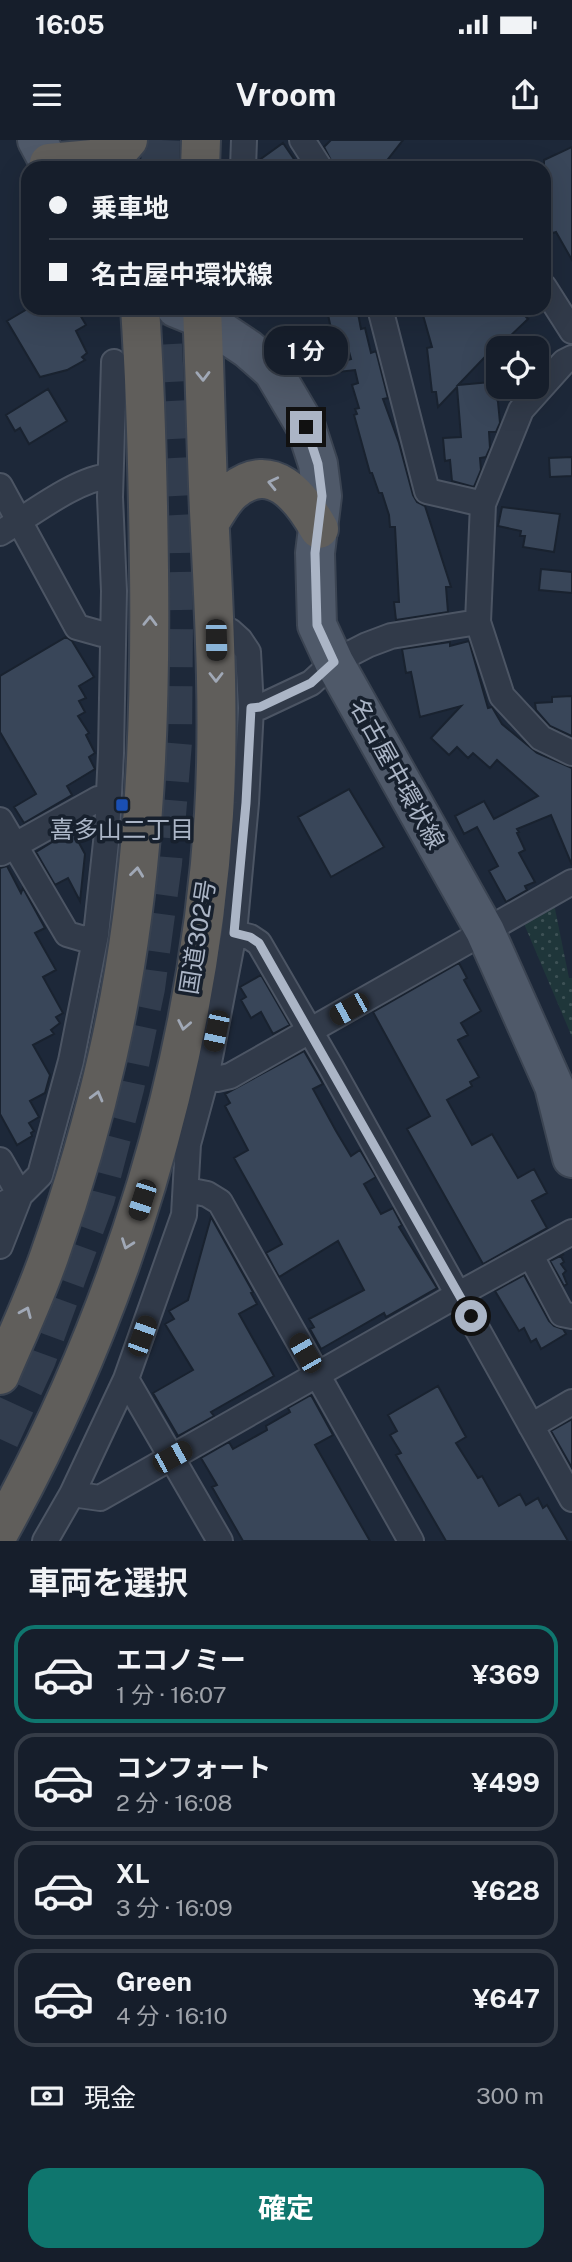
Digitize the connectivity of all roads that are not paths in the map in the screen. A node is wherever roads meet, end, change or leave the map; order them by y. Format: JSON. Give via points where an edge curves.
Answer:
{"nodes":[{"id":1,"x":128,"y":140,"type":"edge"},
{"id":2,"x":136,"y":140,"type":"edge"},
{"id":3,"x":201,"y":140,"type":"edge"},
{"id":4,"x":244,"y":140,"type":"edge"},
{"id":5,"x":302,"y":140,"type":"edge"},
{"id":6,"x":46,"y":157,"type":"edge"},
{"id":7,"x":135,"y":161,"type":"edge"},
{"id":8,"x":200,"y":161,"type":"edge"},
{"id":9,"x":243,"y":161,"type":"edge"},
{"id":10,"x":316,"y":161,"type":"edge"},
{"id":11,"x":551,"y":298,"type":"edge"},
{"id":12,"x":140,"y":315,"type":"edge"},
{"id":13,"x":194,"y":315,"type":"edge"},
{"id":14,"x":198,"y":315,"type":"edge"},
{"id":15,"x":382,"y":315,"type":"edge"},
{"id":16,"x":572,"y":331,"type":"edge"},
{"id":17,"x":572,"y":358,"type":"edge"},
{"id":18,"x":114,"y":362,"type":"dead end"},
{"id":19,"x":110,"y":476,"type":"junction"},
{"id":20,"x":0,"y":486,"type":"edge"},
{"id":21,"x":483,"y":504,"type":"junction"},
{"id":22,"x":210,"y":522,"type":"junction"},
{"id":23,"x":10,"y":527,"type":"edge"},
{"id":24,"x":319,"y":529,"type":"junction"},
{"id":25,"x":149,"y":578,"type":"junction"},
{"id":26,"x":114,"y":591,"type":"junction"},
{"id":27,"x":478,"y":622,"type":"junction"},
{"id":28,"x":216,"y":625,"type":"junction"},
{"id":29,"x":111,"y":633,"type":"junction"},
{"id":30,"x":334,"y":662,"type":"junction"},
{"id":31,"x":251,"y":708,"type":"junction"},
{"id":32,"x":572,"y":753,"type":"edge"},
{"id":33,"x":109,"y":798,"type":"junction"},
{"id":34,"x":0,"y":820,"type":"edge"},
{"id":35,"x":7,"y":850,"type":"edge"},
{"id":36,"x":572,"y":882,"type":"edge"},
{"id":37,"x":485,"y":931,"type":"junction"},
{"id":38,"x":234,"y":933,"type":"junction"},
{"id":39,"x":96,"y":935,"type":"junction"},
{"id":40,"x":309,"y":1032,"type":"junction"},
{"id":41,"x":206,"y":1079,"type":"junction"},
{"id":42,"x":572,"y":1158,"type":"edge"},
{"id":43,"x":0,"y":1160,"type":"edge"},
{"id":44,"x":187,"y":1190,"type":"junction"},
{"id":45,"x":10,"y":1201,"type":"edge"},
{"id":46,"x":572,"y":1233,"type":"edge"},
{"id":47,"x":0,"y":1246,"type":"edge"},
{"id":48,"x":531,"y":1256,"type":"junction"},
{"id":49,"x":459,"y":1294,"type":"junction"},
{"id":50,"x":572,"y":1315,"type":"edge"},
{"id":51,"x":0,"y":1375,"type":"edge"},
{"id":52,"x":317,"y":1375,"type":"junction"},
{"id":53,"x":126,"y":1379,"type":"junction"},
{"id":54,"x":572,"y":1402,"type":"edge"},
{"id":55,"x":531,"y":1426,"type":"junction"},
{"id":56,"x":172,"y":1457,"type":"junction"},
{"id":57,"x":72,"y":1494,"type":"junction"},
{"id":58,"x":572,"y":1499,"type":"edge"},
{"id":59,"x":0,"y":1531,"type":"edge"},
{"id":60,"x":46,"y":1541,"type":"edge"},
{"id":61,"x":220,"y":1541,"type":"edge"},
{"id":62,"x":411,"y":1541,"type":"edge"}],
"edges":[{"from":1,"to":6,"type":"highway","via":[[113,157]]},
{"from":2,"to":7,"type":"highway"},
{"from":3,"to":8,"type":"highway"},
{"from":4,"to":9,"type":"street"},
{"from":5,"to":10,"type":"street"},
{"from":11,"to":16,"type":"street"},
{"from":12,"to":25,"type":"highway"},
{"from":13,"to":22,"type":"highway","name":"国道302号","one_way":true},
{"from":14,"to":24,"type":"main road","name":"名古屋中環状線","via":[[273,371],[301,416],[318,464],[322,496]]},
{"from":15,"to":21,"type":"street","via":[[428,491]]},
{"from":17,"to":21,"type":"street","via":[[521,411]]},
{"from":18,"to":19,"type":"street"},
{"from":19,"to":23,"type":"street","via":[[81,484]]},
{"from":19,"to":26,"type":"street"},
{"from":20,"to":23,"type":"street"},
{"from":21,"to":27,"type":"street"},
{"from":24,"to":22,"type":"highway","one_way":true,"via":[[297,495],[273,481],[258,480],[234,490]]},
{"from":22,"to":28,"type":"highway","name":"国道302号"},
{"from":23,"to":29,"type":"street","via":[[77,627]]},
{"from":24,"to":30,"type":"main road","name":"名古屋中環状線","via":[[317,625]]},
{"from":25,"to":26,"type":"street"},
{"from":51,"to":25,"type":"highway","one_way":true,"via":[[64,1211],[97,1099],[117,1006],[141,841]]},
{"from":26,"to":29,"type":"street"},
{"from":27,"to":30,"type":"street","via":[[391,636]]},
{"from":27,"to":32,"type":"street","via":[[502,696],[541,738]]},
{"from":28,"to":31,"type":"street","via":[[230,631],[248,652]]},
{"from":28,"to":59,"type":"highway","name":"国道302号","one_way":true,"via":[[216,761],[209,872],[166,1110],[149,1176],[101,1317],[47,1443]]},
{"from":29,"to":33,"type":"street"},
{"from":30,"to":31,"type":"street","via":[[311,683]]},
{"from":30,"to":37,"type":"main road","name":"名古屋中環状線"},
{"from":31,"to":38,"type":"street"},
{"from":33,"to":35,"type":"street","via":[[98,799]]},
{"from":33,"to":39,"type":"street"},
{"from":34,"to":35,"type":"street"},
{"from":35,"to":39,"type":"street","via":[[67,934],[84,939]]},
{"from":36,"to":37,"type":"street"},
{"from":37,"to":40,"type":"street"},
{"from":37,"to":42,"type":"main road","name":"名古屋中環状線","via":[[554,1086]]},
{"from":38,"to":40,"type":"street","via":[[259,943]]},
{"from":38,"to":41,"type":"street"},
{"from":39,"to":45,"type":"street","via":[[71,1061],[40,1175]]},
{"from":40,"to":41,"type":"street","via":[[230,1076]]},
{"from":40,"to":49,"type":"street"},
{"from":41,"to":44,"type":"street","via":[[188,1144]]},
{"from":43,"to":45,"type":"street"},
{"from":44,"to":52,"type":"street","via":[[220,1202]]},
{"from":44,"to":53,"type":"street","via":[[184,1215]]},
{"from":45,"to":47,"type":"street"},
{"from":46,"to":48,"type":"street"},
{"from":48,"to":49,"type":"street"},
{"from":48,"to":50,"type":"street","via":[[562,1314]]},
{"from":49,"to":52,"type":"street"},
{"from":49,"to":55,"type":"street"},
{"from":52,"to":56,"type":"street"},
{"from":52,"to":62,"type":"street"},
{"from":53,"to":56,"type":"street"},
{"from":53,"to":57,"type":"street"},
{"from":54,"to":55,"type":"street"},
{"from":55,"to":58,"type":"street"},
{"from":56,"to":57,"type":"street","via":[[100,1498]]},
{"from":56,"to":61,"type":"street"},
{"from":57,"to":60,"type":"street"}]}
